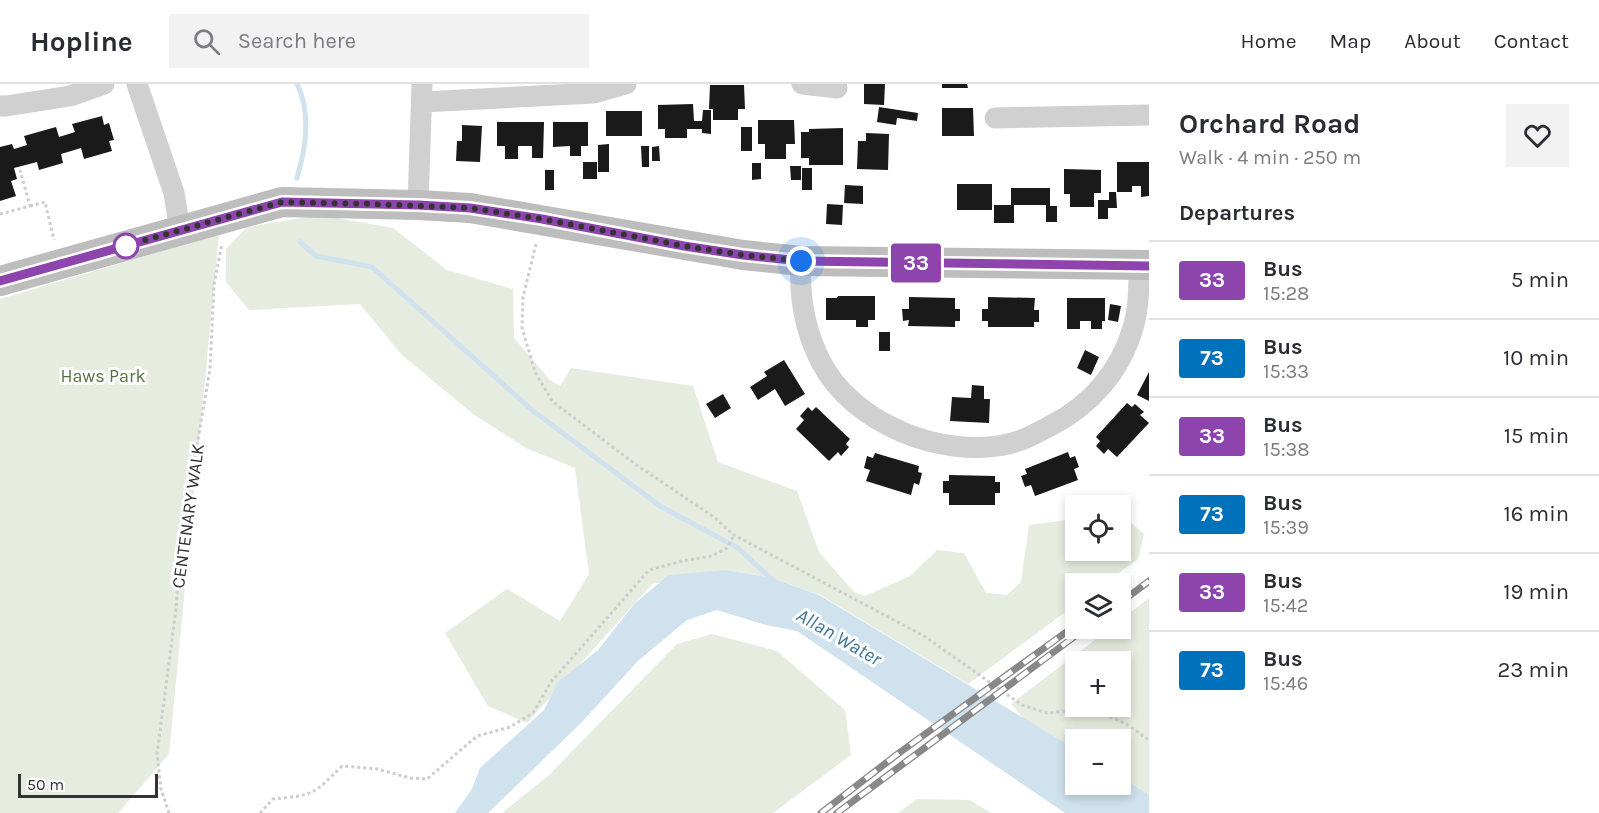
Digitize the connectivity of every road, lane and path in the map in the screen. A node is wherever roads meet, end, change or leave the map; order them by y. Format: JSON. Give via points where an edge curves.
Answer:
{"nodes":[{"id":1,"x":104,"y":84,"type":"edge"},
{"id":2,"x":137,"y":84,"type":"edge"},
{"id":3,"x":626,"y":84,"type":"edge"},
{"id":4,"x":802,"y":84,"type":"edge"},
{"id":5,"x":837,"y":88,"type":"dead end"},
{"id":6,"x":422,"y":93,"type":"edge"},
{"id":7,"x":0,"y":106,"type":"edge"},
{"id":8,"x":1149,"y":115,"type":"edge"},
{"id":9,"x":995,"y":118,"type":"dead end"},
{"id":10,"x":20,"y":170,"type":"dead end"},
{"id":11,"x":418,"y":205,"type":"junction"},
{"id":12,"x":30,"y":206,"type":"junction"},
{"id":13,"x":0,"y":214,"type":"edge"},
{"id":14,"x":226,"y":218,"type":"junction"},
{"id":15,"x":542,"y":219,"type":"junction"},
{"id":16,"x":180,"y":230,"type":"junction"},
{"id":17,"x":801,"y":261,"type":"junction"},
{"id":18,"x":60,"y":264,"type":"junction"},
{"id":19,"x":1144,"y":265,"type":"edge"},
{"id":20,"x":0,"y":281,"type":"edge"},
{"id":21,"x":734,"y":535,"type":"junction"},
{"id":22,"x":1149,"y":740,"type":"edge"},
{"id":23,"x":169,"y":813,"type":"edge"},
{"id":24,"x":260,"y":813,"type":"edge"}],
"edges":[{"from":1,"to":7,"type":"street","via":[[70,96]]},
{"from":2,"to":16,"type":"street","via":[[174,193]]},
{"from":3,"to":6,"type":"street","via":[[594,93]]},
{"from":4,"to":5,"type":"street"},
{"from":6,"to":11,"type":"street"},
{"from":8,"to":9,"type":"street"},
{"from":10,"to":12,"type":"path"},
{"from":11,"to":14,"type":"main road","via":[[282,202]]},
{"from":11,"to":15,"type":"main road"},
{"from":12,"to":13,"type":"path"},
{"from":12,"to":18,"type":"path","via":[[45,202]]},
{"from":14,"to":16,"type":"main road"},
{"from":14,"to":23,"type":"path","name":"CENTENARY WALK","via":[[214,285],[210,369],[181,538],[157,754],[161,789]]},
{"from":15,"to":17,"type":"main road","via":[[684,246]]},
{"from":15,"to":21,"type":"path","via":[[523,297],[522,328],[535,372],[552,401]]},
{"from":16,"to":18,"type":"main road"},
{"from":17,"to":19,"type":"main road"},
{"from":17,"to":19,"type":"street","via":[[801,291],[811,339],[821,364],[838,386],[876,421],[898,431],[952,446],[981,448],[1010,444],[1035,434],[1080,409],[1097,393],[1133,329]]},
{"from":18,"to":20,"type":"main road"},
{"from":21,"to":22,"type":"path","via":[[924,636],[1022,705],[1047,713],[1104,714]]},
{"from":21,"to":24,"type":"path","via":[[727,548],[712,556],[649,570],[551,682],[532,713],[510,727],[477,736],[428,779],[342,766],[318,790],[304,796],[273,799]]}]}
